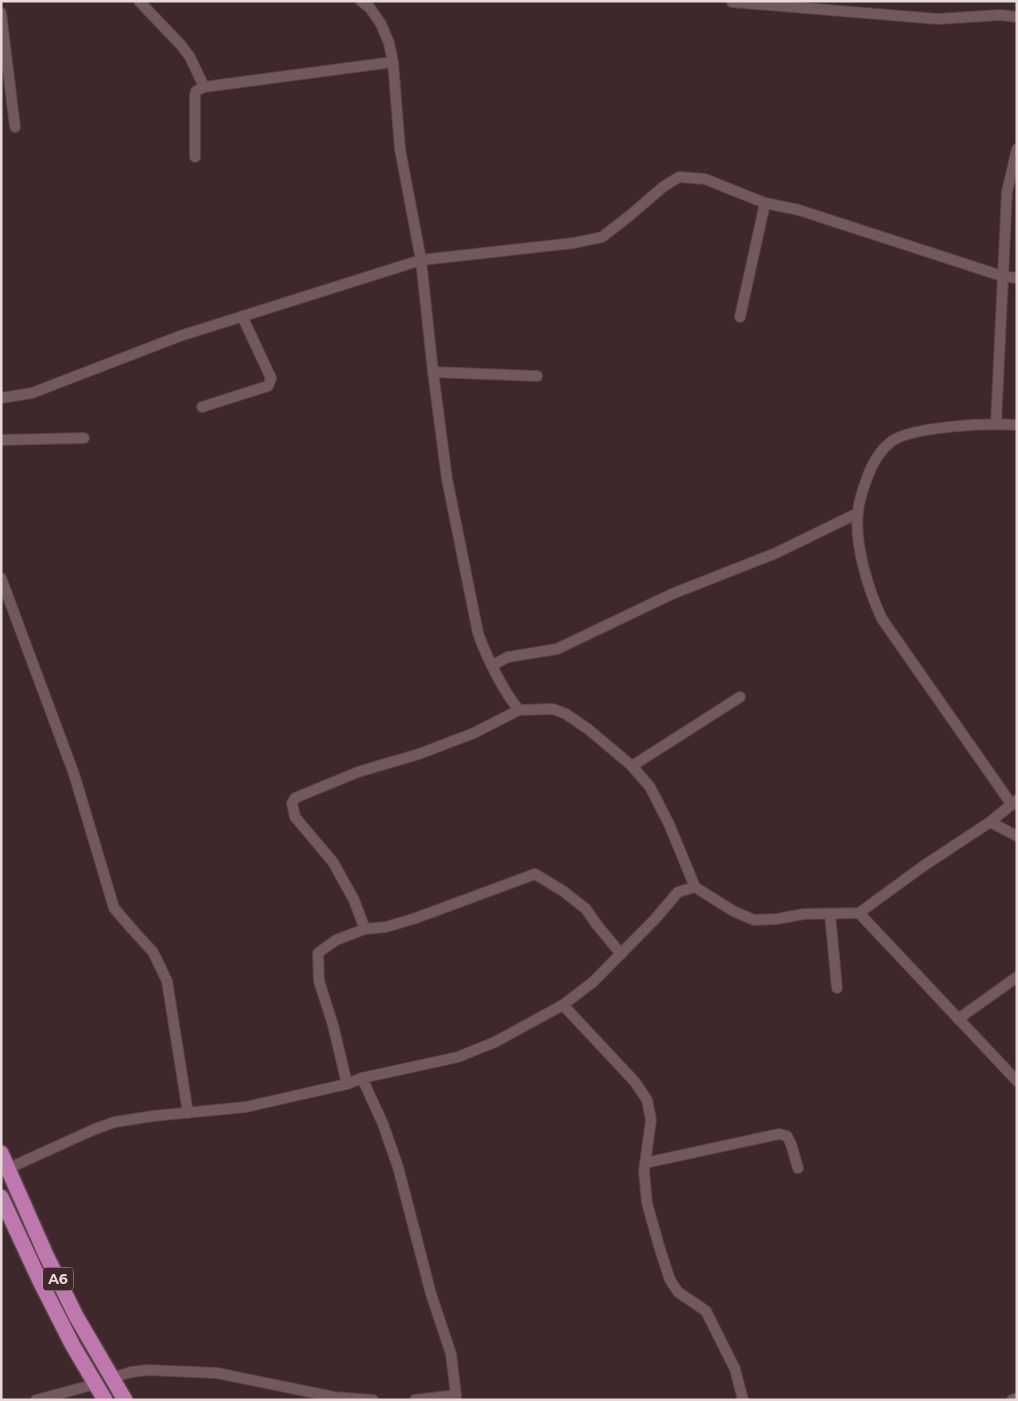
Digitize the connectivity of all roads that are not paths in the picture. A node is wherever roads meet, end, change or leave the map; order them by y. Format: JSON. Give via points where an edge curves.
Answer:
{"nodes":[{"id":1,"x":139,"y":1,"type":"edge"},
{"id":2,"x":361,"y":1,"type":"edge"},
{"id":3,"x":732,"y":2,"type":"edge"},
{"id":4,"x":1,"y":13,"type":"edge"},
{"id":5,"x":1017,"y":17,"type":"edge"},
{"id":6,"x":393,"y":62,"type":"junction"},
{"id":7,"x":204,"y":87,"type":"junction"},
{"id":8,"x":15,"y":127,"type":"dead end"},
{"id":9,"x":1017,"y":148,"type":"edge"},
{"id":10,"x":195,"y":156,"type":"dead end"},
{"id":11,"x":765,"y":203,"type":"junction"},
{"id":12,"x":421,"y":260,"type":"junction"},
{"id":13,"x":1002,"y":276,"type":"junction"},
{"id":14,"x":1017,"y":278,"type":"edge"},
{"id":15,"x":242,"y":316,"type":"junction"},
{"id":16,"x":740,"y":317,"type":"dead end"},
{"id":17,"x":433,"y":372,"type":"junction"},
{"id":18,"x":537,"y":376,"type":"dead end"},
{"id":19,"x":1,"y":398,"type":"edge"},
{"id":20,"x":202,"y":407,"type":"dead end"},
{"id":21,"x":996,"y":424,"type":"junction"},
{"id":22,"x":1017,"y":425,"type":"edge"},
{"id":23,"x":84,"y":438,"type":"dead end"},
{"id":24,"x":1,"y":440,"type":"edge"},
{"id":25,"x":858,"y":513,"type":"junction"},
{"id":26,"x":1,"y":578,"type":"edge"},
{"id":27,"x":493,"y":665,"type":"junction"},
{"id":28,"x":740,"y":697,"type":"dead end"},
{"id":29,"x":519,"y":710,"type":"junction"},
{"id":30,"x":632,"y":766,"type":"junction"},
{"id":31,"x":1015,"y":802,"type":"edge"},
{"id":32,"x":990,"y":822,"type":"junction"},
{"id":33,"x":1017,"y":836,"type":"edge"},
{"id":34,"x":695,"y":887,"type":"junction"},
{"id":35,"x":859,"y":913,"type":"junction"},
{"id":36,"x":830,"y":914,"type":"junction"},
{"id":37,"x":365,"y":929,"type":"junction"},
{"id":38,"x":621,"y":954,"type":"junction"},
{"id":39,"x":1017,"y":977,"type":"edge"},
{"id":40,"x":837,"y":988,"type":"dead end"},
{"id":41,"x":563,"y":1005,"type":"junction"},
{"id":42,"x":958,"y":1019,"type":"junction"},
{"id":43,"x":362,"y":1078,"type":"junction"},
{"id":44,"x":1017,"y":1081,"type":"edge"},
{"id":45,"x":347,"y":1084,"type":"junction"},
{"id":46,"x":188,"y":1114,"type":"junction"},
{"id":47,"x":1,"y":1153,"type":"edge"},
{"id":48,"x":645,"y":1163,"type":"junction"},
{"id":49,"x":798,"y":1168,"type":"dead end"},
{"id":50,"x":8,"y":1169,"type":"junction"},
{"id":51,"x":1,"y":1197,"type":"edge"},
{"id":52,"x":112,"y":1378,"type":"junction"},
{"id":53,"x":96,"y":1384,"type":"junction"},
{"id":54,"x":456,"y":1397,"type":"edge"},
{"id":55,"x":1017,"y":1398,"type":"edge"},
{"id":56,"x":36,"y":1400,"type":"edge"},
{"id":57,"x":105,"y":1400,"type":"edge"},
{"id":58,"x":125,"y":1400,"type":"edge"},
{"id":59,"x":374,"y":1400,"type":"edge"},
{"id":60,"x":415,"y":1400,"type":"edge"},
{"id":61,"x":743,"y":1400,"type":"edge"},
{"id":62,"x":1012,"y":1400,"type":"edge"}],
"edges":[{"from":1,"to":7,"type":"street","via":[[181,45]]},
{"from":2,"to":6,"type":"street","via":[[381,24]]},
{"from":3,"to":5,"type":"street","via":[[938,19]]},
{"from":4,"to":8,"type":"street"},
{"from":6,"to":7,"type":"street"},
{"from":6,"to":12,"type":"street","via":[[400,149]]},
{"from":7,"to":10,"type":"street","via":[[196,91],[195,96]]},
{"from":9,"to":13,"type":"street","via":[[1007,192]]},
{"from":11,"to":12,"type":"street","via":[[704,179],[679,177],[602,237],[574,244]]},
{"from":11,"to":13,"type":"street","via":[[799,210]]},
{"from":11,"to":16,"type":"street"},
{"from":12,"to":15,"type":"street"},
{"from":12,"to":17,"type":"street"},
{"from":13,"to":14,"type":"street"},
{"from":13,"to":21,"type":"street"},
{"from":15,"to":19,"type":"street","via":[[180,336],[32,393]]},
{"from":15,"to":20,"type":"street","via":[[271,378],[268,386]]},
{"from":17,"to":18,"type":"street"},
{"from":17,"to":27,"type":"street","via":[[458,536],[478,632]]},
{"from":21,"to":22,"type":"street"},
{"from":21,"to":25,"type":"street","via":[[919,432],[894,440],[879,454],[870,471]]},
{"from":23,"to":24,"type":"street"},
{"from":25,"to":27,"type":"street","via":[[776,553],[672,594],[557,649],[508,657]]},
{"from":25,"to":31,"type":"street","via":[[858,539],[864,567],[882,619]]},
{"from":26,"to":46,"type":"street","via":[[74,774],[114,908],[153,952],[167,981]]},
{"from":27,"to":29,"type":"street"},
{"from":28,"to":30,"type":"street"},
{"from":29,"to":30,"type":"street","via":[[553,709],[566,714]]},
{"from":29,"to":37,"type":"street","via":[[465,736],[358,772],[295,798],[292,803],[295,817],[333,862],[354,900]]},
{"from":30,"to":34,"type":"street","via":[[650,787]]},
{"from":31,"to":32,"type":"street"},
{"from":32,"to":33,"type":"street"},
{"from":32,"to":35,"type":"street"},
{"from":34,"to":36,"type":"street","via":[[754,920]]},
{"from":34,"to":38,"type":"street","via":[[678,892]]},
{"from":35,"to":36,"type":"street"},
{"from":35,"to":42,"type":"street"},
{"from":36,"to":40,"type":"street"},
{"from":37,"to":38,"type":"street","via":[[416,918],[535,874],[586,909]]},
{"from":37,"to":45,"type":"street","via":[[336,940],[318,953],[319,981]]},
{"from":38,"to":41,"type":"street","via":[[593,982]]},
{"from":39,"to":42,"type":"street"},
{"from":41,"to":43,"type":"street","via":[[495,1042],[458,1057]]},
{"from":41,"to":48,"type":"street","via":[[635,1082],[647,1100],[650,1120]]},
{"from":42,"to":44,"type":"street"},
{"from":43,"to":45,"type":"street"},
{"from":43,"to":54,"type":"street","via":[[398,1167],[431,1294],[451,1354]]},
{"from":45,"to":46,"type":"street","via":[[246,1107]]},
{"from":46,"to":50,"type":"street","via":[[115,1122]]},
{"from":47,"to":50,"type":"highway","number":"A6"},
{"from":48,"to":49,"type":"street","via":[[779,1134],[787,1136]]},
{"from":48,"to":61,"type":"street","via":[[647,1203],[670,1280],[678,1292],[706,1311],[736,1369]]},
{"from":50,"to":52,"type":"highway","number":"A6","via":[[76,1316]]},
{"from":51,"to":53,"type":"highway","number":"A6","via":[[73,1346]]},
{"from":52,"to":58,"type":"highway","number":"A6"},
{"from":52,"to":59,"type":"street","via":[[148,1370],[217,1373],[334,1397]]},
{"from":53,"to":56,"type":"street"},
{"from":53,"to":57,"type":"highway","number":"A6"},
{"from":54,"to":60,"type":"street"},
{"from":55,"to":62,"type":"street"}]}
